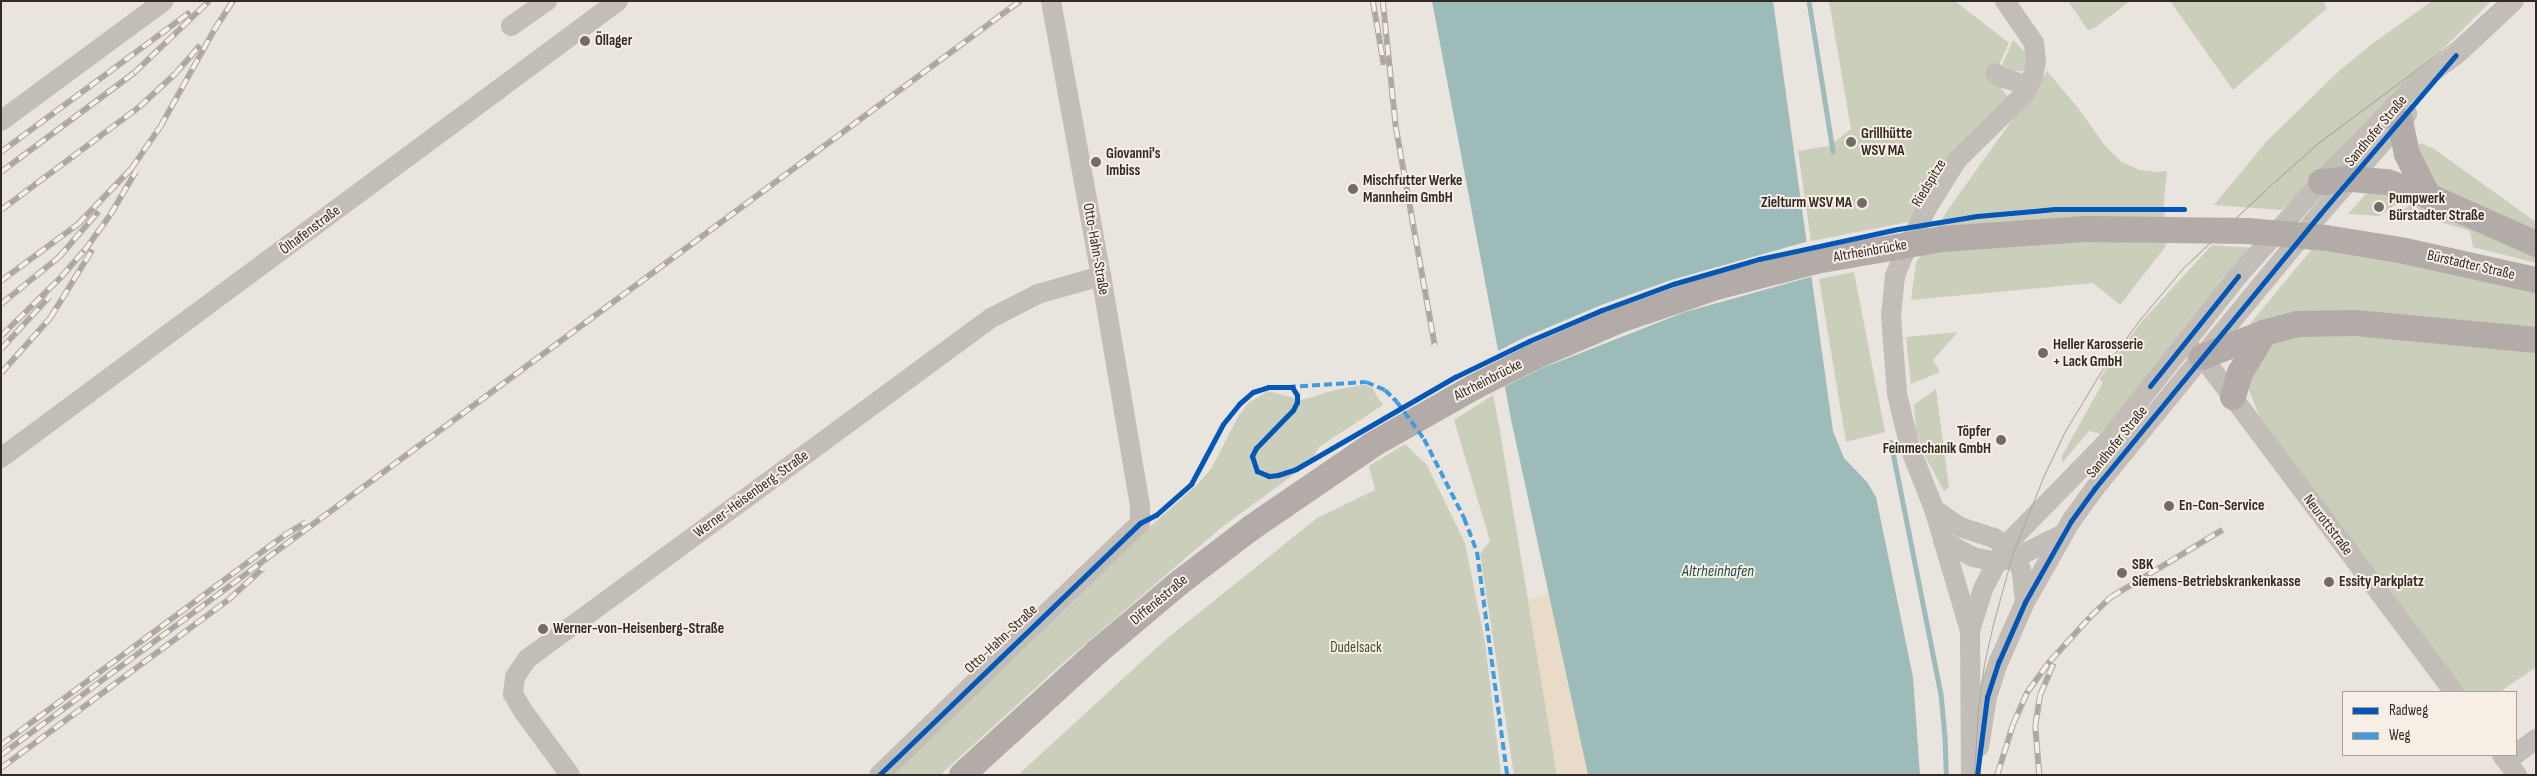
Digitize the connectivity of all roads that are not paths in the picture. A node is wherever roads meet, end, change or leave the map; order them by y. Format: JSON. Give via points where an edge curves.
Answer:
{"nodes":[{"id":1,"x":164,"y":1,"type":"edge"},
{"id":2,"x":546,"y":1,"type":"edge"},
{"id":3,"x":618,"y":1,"type":"edge"},
{"id":4,"x":1051,"y":1,"type":"edge"},
{"id":5,"x":2005,"y":1,"type":"edge"},
{"id":6,"x":2514,"y":1,"type":"edge"},
{"id":7,"x":511,"y":26,"type":"dead end"},
{"id":8,"x":2456,"y":55,"type":"junction"},
{"id":9,"x":1995,"y":73,"type":"dead end"},
{"id":10,"x":2029,"y":86,"type":"junction"},
{"id":11,"x":1,"y":121,"type":"edge"},
{"id":12,"x":2400,"y":121,"type":"junction"},
{"id":13,"x":2351,"y":179,"type":"junction"},
{"id":14,"x":2321,"y":182,"type":"junction"},
{"id":15,"x":2428,"y":196,"type":"junction"},
{"id":16,"x":2536,"y":244,"type":"edge"},
{"id":17,"x":2405,"y":251,"type":"joint"},
{"id":18,"x":1101,"y":276,"type":"junction"},
{"id":19,"x":2536,"y":280,"type":"edge"},
{"id":20,"x":2264,"y":333,"type":"junction"},
{"id":21,"x":2536,"y":340,"type":"edge"},
{"id":22,"x":2193,"y":350,"type":"junction"},
{"id":23,"x":2233,"y":397,"type":"junction"},
{"id":24,"x":1372,"y":445,"type":"joint"},
{"id":25,"x":1,"y":458,"type":"edge"},
{"id":26,"x":1934,"y":510,"type":"junction"},
{"id":27,"x":2063,"y":534,"type":"junction"},
{"id":28,"x":1944,"y":541,"type":"junction"},
{"id":29,"x":2006,"y":555,"type":"junction"},
{"id":30,"x":2025,"y":602,"type":"junction"},
{"id":31,"x":1970,"y":631,"type":"junction"},
{"id":32,"x":2453,"y":691,"type":"edge"},
{"id":33,"x":2536,"y":739,"type":"edge"},
{"id":34,"x":2517,"y":755,"type":"edge"},
{"id":35,"x":570,"y":775,"type":"edge"},
{"id":36,"x":879,"y":775,"type":"edge"},
{"id":37,"x":962,"y":775,"type":"edge"},
{"id":38,"x":1971,"y":775,"type":"edge"},
{"id":39,"x":1976,"y":775,"type":"edge"}],
"edges":[{"from":1,"to":11,"type":"street"},
{"from":2,"to":7,"type":"street"},
{"from":3,"to":25,"type":"street","name":"Ölhafenstraße"},
{"from":4,"to":18,"type":"street","name":"Otto-Hahn-Straße"},
{"from":5,"to":10,"type":"street","name":"Riedspitze","via":[[2034,43],[2036,62]]},
{"from":6,"to":8,"type":"street","name":"Sandhofer Straße"},
{"from":8,"to":12,"type":"street","name":"Sandhofer Straße"},
{"from":8,"to":14,"type":"street","name":"Sandhofer Straße","via":[[2416,84]]},
{"from":9,"to":10,"type":"street"},
{"from":10,"to":26,"type":"street","name":"Riedspitze","via":[[1957,160],[1927,208],[1896,276],[1891,316],[1897,394],[1910,448]]},
{"from":12,"to":13,"type":"street","name":"Sandhofer Straße"},
{"from":12,"to":15,"type":"main road","via":[[2407,154]]},
{"from":13,"to":14,"type":"main road"},
{"from":13,"to":15,"type":"main road","via":[[2387,182]]},
{"from":13,"to":22,"type":"street","name":"Sandhofer Straße"},
{"from":14,"to":22,"type":"street","name":"Sandhofer Straße","via":[[2238,276]]},
{"from":15,"to":16,"type":"main road"},
{"from":17,"to":19,"type":"main road","name":"Bürstadter Straße"},
{"from":17,"to":24,"type":"main road","name":"Altrheinbrücke","bridge":true,"via":[[2326,238],[2248,231],[2085,229],[1942,239],[1816,260],[1713,288],[1620,320],[1482,383]]},
{"from":18,"to":35,"type":"street","name":"Werner-Heisenberg-Straße","via":[[1038,294],[991,318],[527,659],[515,677],[513,694]]},
{"from":18,"to":36,"type":"street","name":"Otto-Hahn-Straße","via":[[1140,506],[1140,523]]},
{"from":20,"to":21,"type":"main road","via":[[2297,324],[2356,323]]},
{"from":20,"to":22,"type":"main road"},
{"from":20,"to":23,"type":"main road","via":[[2240,373]]},
{"from":22,"to":23,"type":"street","name":"Neurottstraße"},
{"from":22,"to":27,"type":"street","name":"Sandhofer Straße"},
{"from":22,"to":29,"type":"street","name":"Sandhofer Straße"},
{"from":23,"to":32,"type":"street","name":"Neurottstraße"},
{"from":24,"to":37,"type":"main road","name":"Diffenéstraße","via":[[1251,528],[1179,583],[1097,652]]},
{"from":26,"to":28,"type":"street","name":"Riedspitze"},
{"from":26,"to":29,"type":"street"},
{"from":27,"to":29,"type":"street"},
{"from":27,"to":30,"type":"street","name":"Sandhofer Straße"},
{"from":28,"to":29,"type":"street","via":[[1973,557]]},
{"from":28,"to":31,"type":"street","name":"Riedspitze"},
{"from":29,"to":30,"type":"street","via":[[2024,582]]},
{"from":29,"to":31,"type":"street","name":"Sandhofer Straße","via":[[1982,589]]},
{"from":30,"to":39,"type":"street","name":"Sandhofer Straße","via":[[1987,697]]},
{"from":31,"to":38,"type":"street","name":"Sandhofer Straße"},
{"from":33,"to":34,"type":"street"}]}
